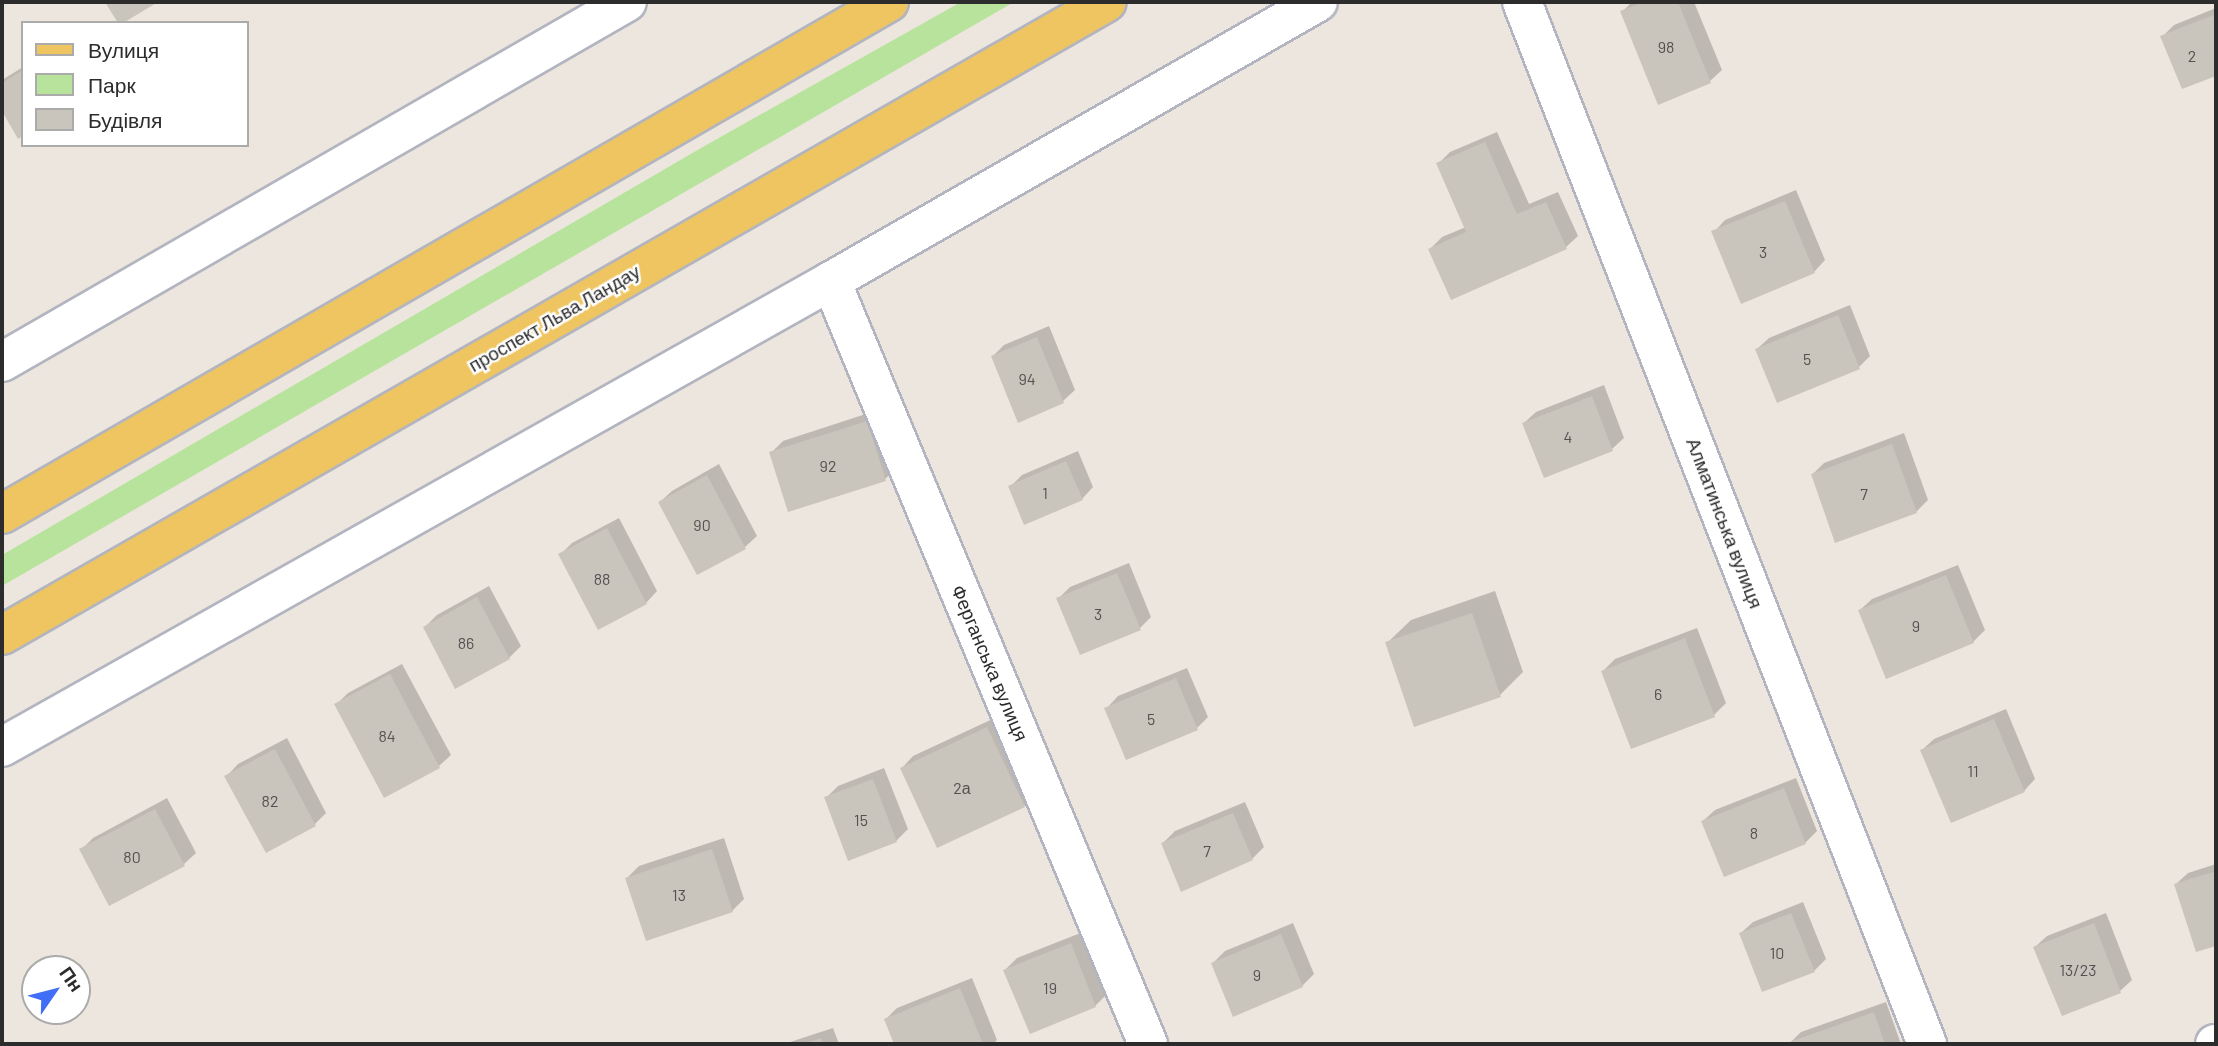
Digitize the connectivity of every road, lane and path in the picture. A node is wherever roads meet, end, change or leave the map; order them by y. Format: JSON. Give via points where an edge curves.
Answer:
{"nodes":[{"id":1,"x":627,"y":2,"type":"edge"},
{"id":2,"x":889,"y":2,"type":"edge"},
{"id":3,"x":1107,"y":2,"type":"edge"},
{"id":4,"x":1318,"y":2,"type":"edge"},
{"id":5,"x":1522,"y":2,"type":"edge"},
{"id":6,"x":831,"y":281,"type":"junction"},
{"id":7,"x":2,"y":362,"type":"edge"},
{"id":8,"x":2,"y":514,"type":"edge"},
{"id":9,"x":2,"y":635,"type":"edge"},
{"id":10,"x":2,"y":747,"type":"edge"},
{"id":11,"x":1148,"y":1044,"type":"edge"},
{"id":12,"x":1927,"y":1044,"type":"edge"}],
"edges":[{"from":1,"to":7,"type":"street"},
{"from":2,"to":8,"type":"main road"},
{"from":3,"to":9,"type":"main road","name":"проспект Льва Ландау"},
{"from":4,"to":6,"type":"street"},
{"from":5,"to":12,"type":"street","name":"Алматинська вулиця"},
{"from":6,"to":10,"type":"street"},
{"from":6,"to":11,"type":"street","name":"Ферганська вулиця"}]}
